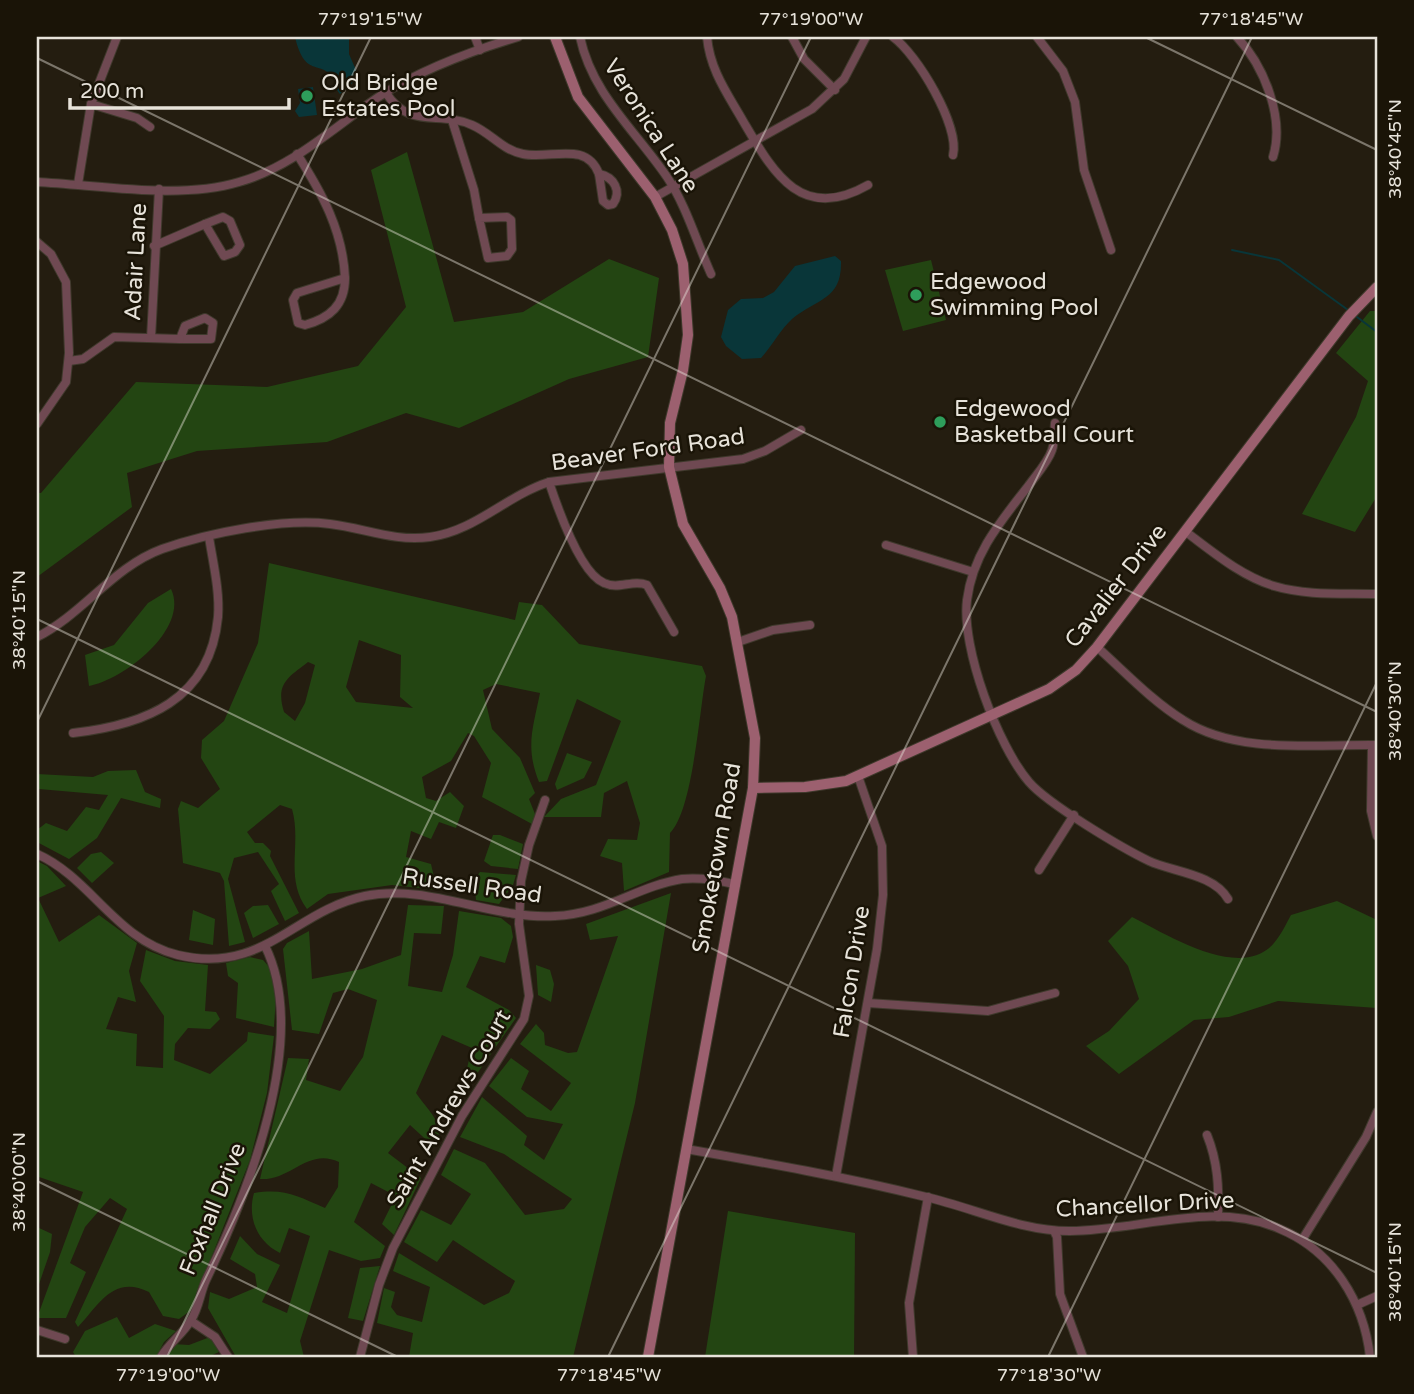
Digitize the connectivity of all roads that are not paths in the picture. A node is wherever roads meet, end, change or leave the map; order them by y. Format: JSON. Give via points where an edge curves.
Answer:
{"nodes":[{"id":1,"x":117,"y":37,"type":"edge"},
{"id":2,"x":475,"y":37,"type":"edge"},
{"id":3,"x":518,"y":37,"type":"edge"},
{"id":4,"x":555,"y":37,"type":"edge"},
{"id":5,"x":580,"y":37,"type":"edge"},
{"id":6,"x":707,"y":37,"type":"edge"},
{"id":7,"x":792,"y":37,"type":"edge"},
{"id":8,"x":866,"y":37,"type":"edge"},
{"id":9,"x":893,"y":37,"type":"edge"},
{"id":10,"x":1037,"y":37,"type":"edge"},
{"id":11,"x":1241,"y":38,"type":"edge"},
{"id":12,"x":480,"y":50,"type":"junction"},
{"id":13,"x":835,"y":90,"type":"junction"},
{"id":14,"x":386,"y":93,"type":"junction"},
{"id":15,"x":91,"y":104,"type":"junction"},
{"id":16,"x":452,"y":120,"type":"junction"},
{"id":17,"x":150,"y":127,"type":"dead end"},
{"id":18,"x":754,"y":142,"type":"junction"},
{"id":19,"x":297,"y":154,"type":"junction"},
{"id":20,"x":953,"y":155,"type":"dead end"},
{"id":21,"x":1273,"y":157,"type":"dead end"},
{"id":22,"x":599,"y":174,"type":"dead end"},
{"id":23,"x":37,"y":182,"type":"edge"},
{"id":24,"x":78,"y":184,"type":"junction"},
{"id":25,"x":868,"y":186,"type":"dead end"},
{"id":26,"x":673,"y":187,"type":"junction"},
{"id":27,"x":159,"y":189,"type":"junction"},
{"id":28,"x":655,"y":197,"type":"junction"},
{"id":29,"x":480,"y":218,"type":"junction"},
{"id":30,"x":205,"y":224,"type":"junction"},
{"id":31,"x":37,"y":242,"type":"edge"},
{"id":32,"x":154,"y":246,"type":"junction"},
{"id":33,"x":1111,"y":250,"type":"dead end"},
{"id":34,"x":711,"y":274,"type":"dead end"},
{"id":35,"x":345,"y":278,"type":"junction"},
{"id":36,"x":1377,"y":287,"type":"edge"},
{"id":37,"x":151,"y":338,"type":"junction"},
{"id":38,"x":180,"y":339,"type":"dead end"},
{"id":39,"x":69,"y":361,"type":"junction"},
{"id":40,"x":1055,"y":423,"type":"dead end"},
{"id":41,"x":37,"y":424,"type":"edge"},
{"id":42,"x":801,"y":430,"type":"dead end"},
{"id":43,"x":669,"y":467,"type":"junction"},
{"id":44,"x":550,"y":482,"type":"junction"},
{"id":45,"x":1186,"y":533,"type":"junction"},
{"id":46,"x":209,"y":537,"type":"junction"},
{"id":47,"x":886,"y":545,"type":"dead end"},
{"id":48,"x":973,"y":572,"type":"junction"},
{"id":49,"x":1377,"y":594,"type":"edge"},
{"id":50,"x":810,"y":625,"type":"dead end"},
{"id":51,"x":674,"y":632,"type":"dead end"},
{"id":52,"x":37,"y":637,"type":"edge"},
{"id":53,"x":738,"y":642,"type":"junction"},
{"id":54,"x":1097,"y":648,"type":"junction"},
{"id":55,"x":994,"y":715,"type":"junction"},
{"id":56,"x":73,"y":733,"type":"dead end"},
{"id":57,"x":1374,"y":745,"type":"edge"},
{"id":58,"x":858,"y":776,"type":"junction"},
{"id":59,"x":754,"y":788,"type":"junction"},
{"id":60,"x":545,"y":800,"type":"dead end"},
{"id":61,"x":1074,"y":815,"type":"junction"},
{"id":62,"x":1377,"y":836,"type":"edge"},
{"id":63,"x":37,"y":854,"type":"edge"},
{"id":64,"x":1039,"y":870,"type":"dead end"},
{"id":65,"x":734,"y":884,"type":"junction"},
{"id":66,"x":1228,"y":899,"type":"dead end"},
{"id":67,"x":519,"y":915,"type":"junction"},
{"id":68,"x":265,"y":946,"type":"junction"},
{"id":69,"x":1055,"y":992,"type":"dead end"},
{"id":70,"x":868,"y":1003,"type":"junction"},
{"id":71,"x":1377,"y":1112,"type":"edge"},
{"id":72,"x":1207,"y":1135,"type":"dead end"},
{"id":73,"x":686,"y":1149,"type":"junction"},
{"id":74,"x":836,"y":1176,"type":"junction"},
{"id":75,"x":928,"y":1197,"type":"junction"},
{"id":76,"x":1218,"y":1217,"type":"junction"},
{"id":77,"x":1054,"y":1230,"type":"junction"},
{"id":78,"x":1302,"y":1240,"type":"junction"},
{"id":79,"x":1377,"y":1296,"type":"edge"},
{"id":80,"x":1357,"y":1305,"type":"junction"},
{"id":81,"x":191,"y":1321,"type":"junction"},
{"id":82,"x":37,"y":1330,"type":"edge"},
{"id":83,"x":65,"y":1339,"type":"dead end"},
{"id":84,"x":161,"y":1357,"type":"edge"},
{"id":85,"x":228,"y":1357,"type":"edge"},
{"id":86,"x":360,"y":1357,"type":"edge"},
{"id":87,"x":648,"y":1357,"type":"edge"},
{"id":88,"x":913,"y":1357,"type":"edge"},
{"id":89,"x":1083,"y":1357,"type":"edge"},
{"id":90,"x":1370,"y":1357,"type":"edge"}],
"edges":[{"from":1,"to":15,"type":"street"},
{"from":2,"to":12,"type":"street"},
{"from":3,"to":12,"type":"street"},
{"from":4,"to":28,"type":"main road","name":"Smoketown Road","via":[[578,97]]},
{"from":5,"to":26,"type":"street","name":"Veronica Lane","via":[[602,94]]},
{"from":6,"to":18,"type":"street","via":[[720,85]]},
{"from":7,"to":13,"type":"street","via":[[804,59]]},
{"from":8,"to":13,"type":"street"},
{"from":9,"to":20,"type":"street","via":[[914,56],[928,82],[953,133]]},
{"from":10,"to":33,"type":"street","via":[[1059,64],[1075,102],[1084,170]]},
{"from":11,"to":21,"type":"street","via":[[1270,97],[1277,127]]},
{"from":12,"to":14,"type":"street","via":[[436,66]]},
{"from":13,"to":18,"type":"street","via":[[812,109]]},
{"from":14,"to":16,"type":"street","via":[[405,114]]},
{"from":14,"to":19,"type":"street"},
{"from":15,"to":17,"type":"street"},
{"from":15,"to":24,"type":"street"},
{"from":16,"to":22,"type":"street","via":[[472,125],[504,147],[524,154],[582,154]]},
{"from":16,"to":29,"type":"street"},
{"from":18,"to":25,"type":"street","via":[[776,175],[800,192],[835,196]]},
{"from":18,"to":26,"type":"street"},
{"from":19,"to":27,"type":"street","via":[[238,183],[194,190]]},
{"from":19,"to":35,"type":"street","via":[[335,223]]},
{"from":23,"to":24,"type":"street"},
{"from":24,"to":27,"type":"street"},
{"from":26,"to":28,"type":"street"},
{"from":26,"to":34,"type":"street","name":"Veronica Lane"},
{"from":27,"to":32,"type":"street","name":"Adair Lane"},
{"from":28,"to":43,"type":"main road","name":"Smoketown Road","via":[[677,245],[687,305],[686,355],[670,423]]},
{"from":29,"to":29,"type":"street","via":[[485,256],[494,259],[510,253],[509,218]]},
{"from":30,"to":30,"type":"street","via":[[227,218],[239,248],[221,254]]},
{"from":30,"to":32,"type":"street"},
{"from":31,"to":39,"type":"street","via":[[51,254],[66,282]]},
{"from":32,"to":37,"type":"street","name":"Adair Lane"},
{"from":35,"to":35,"type":"street","via":[[297,293],[293,300],[298,323],[315,323],[332,313]]},
{"from":36,"to":45,"type":"main road","name":"Cavalier Drive","via":[[1349,316]]},
{"from":37,"to":38,"type":"street"},
{"from":37,"to":39,"type":"street","via":[[114,337],[83,359]]},
{"from":39,"to":41,"type":"street","via":[[62,391]]},
{"from":40,"to":48,"type":"street","via":[[1049,456],[988,539]]},
{"from":42,"to":43,"type":"street","name":"Beaver Ford Road","via":[[743,459]]},
{"from":43,"to":44,"type":"street","name":"Beaver Ford Road"},
{"from":43,"to":53,"type":"main road","name":"Smoketown Road","via":[[683,524],[727,602]]},
{"from":44,"to":46,"type":"street","name":"Beaver Ford Road","via":[[510,498],[469,525],[429,537],[398,538],[317,523]]},
{"from":44,"to":51,"type":"street","via":[[562,520],[592,574],[612,586],[647,584]]},
{"from":45,"to":49,"type":"street","via":[[1235,567],[1274,586],[1305,592]]},
{"from":45,"to":54,"type":"main road","name":"Cavalier Drive"},
{"from":46,"to":52,"type":"street","name":"Beaver Ford Road","via":[[136,562],[76,613]]},
{"from":46,"to":56,"type":"street","via":[[218,618],[200,669],[177,697],[151,716]]},
{"from":47,"to":48,"type":"street"},
{"from":48,"to":55,"type":"street","via":[[967,602],[968,641],[976,675]]},
{"from":50,"to":53,"type":"street","via":[[773,630]]},
{"from":53,"to":59,"type":"main road","name":"Smoketown Road","via":[[755,738]]},
{"from":54,"to":55,"type":"main road","name":"Cavalier Drive","via":[[1063,680]]},
{"from":54,"to":57,"type":"street","via":[[1172,712],[1211,734],[1271,743]]},
{"from":55,"to":58,"type":"main road","name":"Cavalier Drive"},
{"from":55,"to":61,"type":"street","via":[[1030,783]]},
{"from":57,"to":62,"type":"street","via":[[1371,811]]},
{"from":58,"to":59,"type":"main road","name":"Cavalier Drive","via":[[805,787]]},
{"from":58,"to":70,"type":"street","name":"Falcon Drive","via":[[883,857],[882,906]]},
{"from":59,"to":65,"type":"main road","name":"Smoketown Road"},
{"from":60,"to":67,"type":"street","name":"Saint Andrews Court","via":[[524,863]]},
{"from":61,"to":64,"type":"street"},
{"from":61,"to":66,"type":"street","via":[[1146,859],[1209,881]]},
{"from":63,"to":68,"type":"street","name":"Russell Road","via":[[66,873],[125,929],[166,951],[219,958]]},
{"from":65,"to":67,"type":"street","name":"Russell Road","via":[[684,879],[575,915]]},
{"from":65,"to":73,"type":"main road","name":"Smoketown Road"},
{"from":67,"to":68,"type":"street","name":"Russell Road","via":[[383,893],[334,906]]},
{"from":67,"to":86,"type":"street","name":"Saint Andrews Court","via":[[528,983],[524,1019],[474,1096],[395,1243]]},
{"from":68,"to":81,"type":"street","name":"Foxhall Drive","via":[[279,982],[281,1005],[271,1097],[248,1185]]},
{"from":69,"to":70,"type":"street","via":[[988,1012]]},
{"from":70,"to":74,"type":"street","name":"Falcon Drive"},
{"from":71,"to":78,"type":"street"},
{"from":72,"to":76,"type":"street","via":[[1218,1174]]},
{"from":73,"to":74,"type":"street","name":"Chancellor Drive"},
{"from":73,"to":87,"type":"main road","name":"Smoketown Road"},
{"from":74,"to":75,"type":"street","name":"Chancellor Drive"},
{"from":75,"to":77,"type":"street","name":"Chancellor Drive","via":[[1017,1224]]},
{"from":75,"to":88,"type":"street","via":[[909,1303]]},
{"from":76,"to":77,"type":"street","name":"Chancellor Drive"},
{"from":76,"to":78,"type":"street","name":"Chancellor Drive","via":[[1268,1224]]},
{"from":77,"to":89,"type":"street","via":[[1060,1294]]},
{"from":78,"to":80,"type":"street","name":"Chancellor Drive","via":[[1325,1258]]},
{"from":79,"to":80,"type":"street"},
{"from":80,"to":90,"type":"street","name":"Chancellor Drive"},
{"from":81,"to":84,"type":"street"},
{"from":81,"to":85,"type":"street","via":[[215,1337]]},
{"from":82,"to":83,"type":"street"}]}
